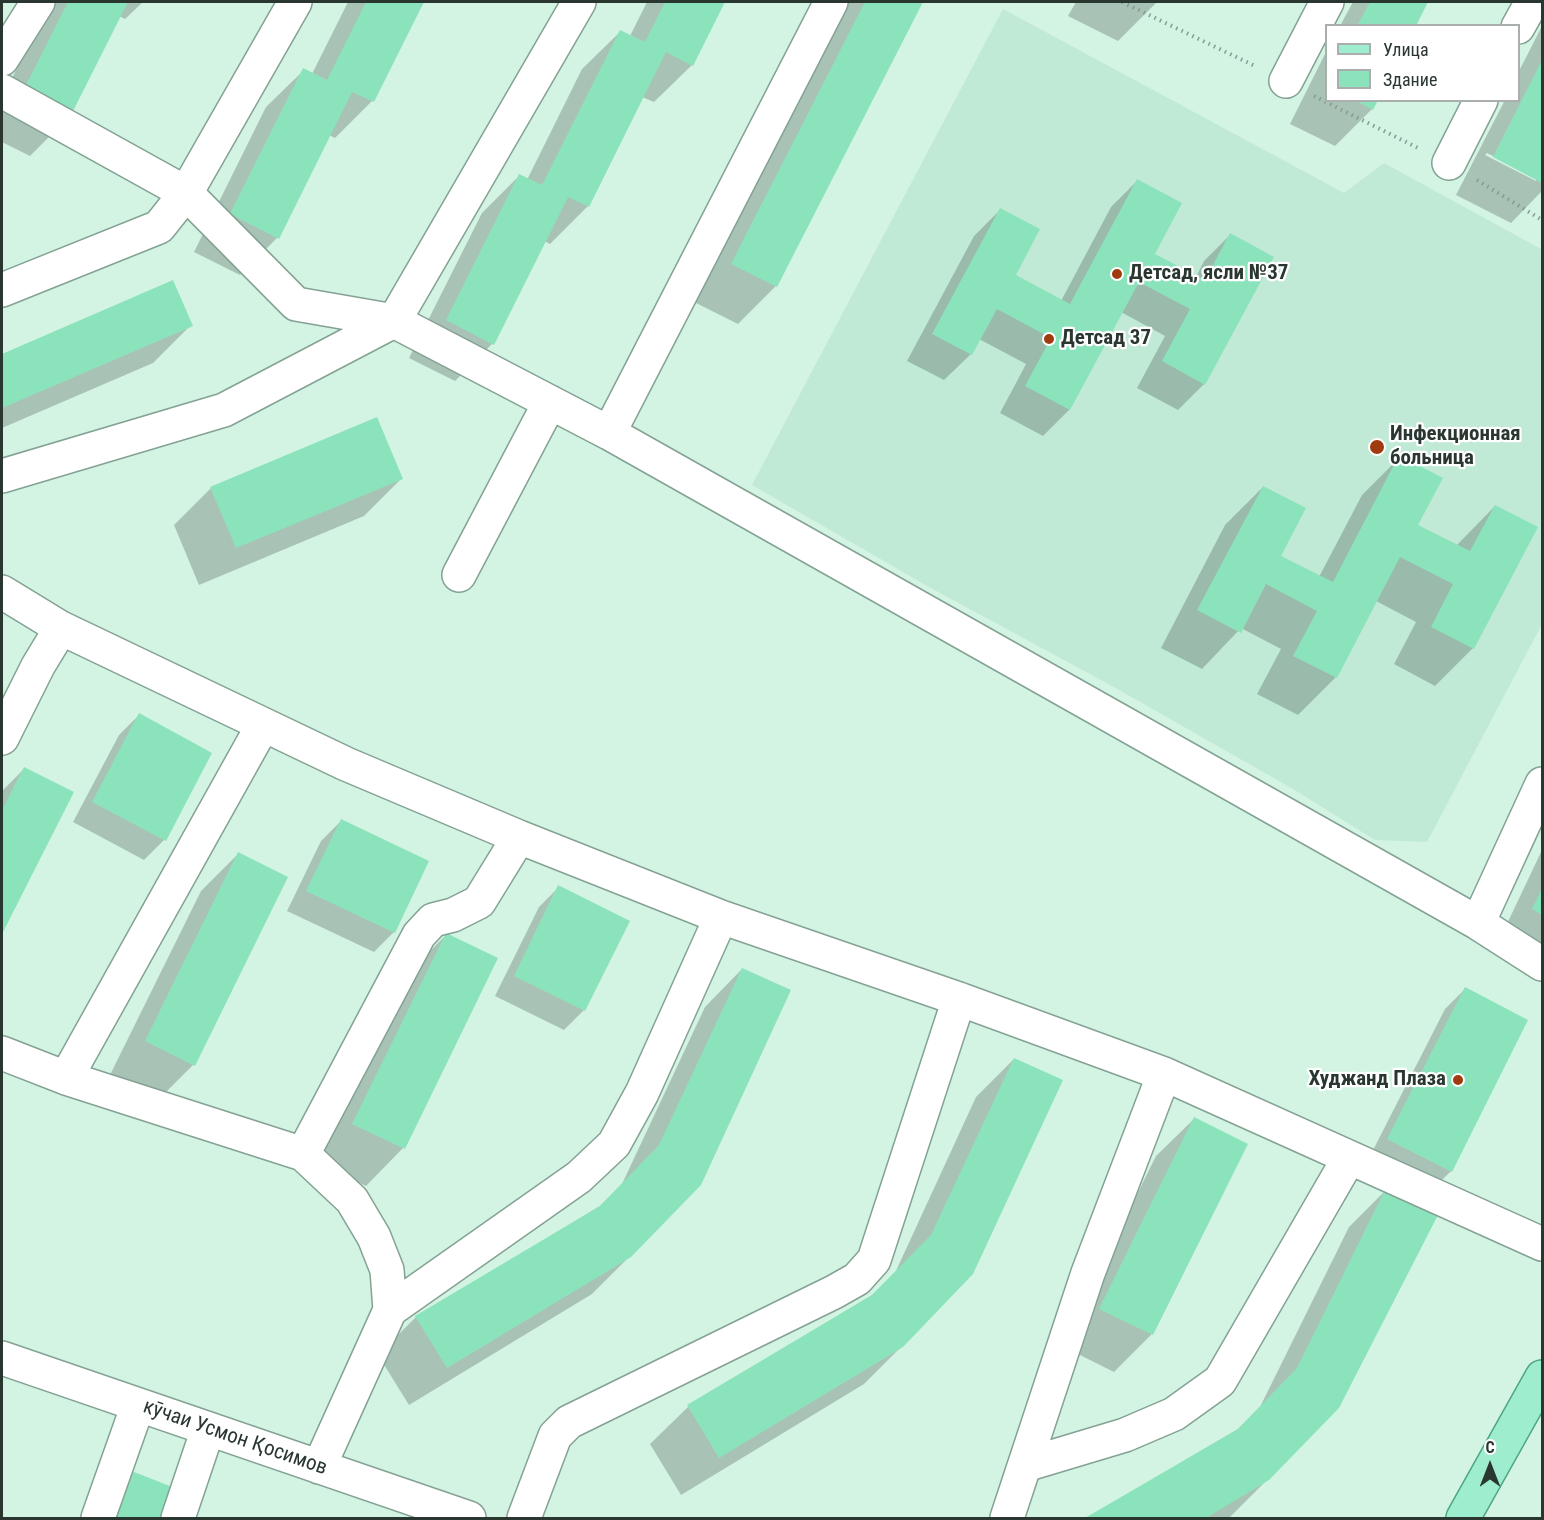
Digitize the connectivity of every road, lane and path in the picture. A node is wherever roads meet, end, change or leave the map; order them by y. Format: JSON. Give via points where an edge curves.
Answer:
{"nodes":[{"id":1,"x":38,"y":2,"type":"edge"},
{"id":2,"x":295,"y":2,"type":"edge"},
{"id":3,"x":579,"y":2,"type":"edge"},
{"id":4,"x":831,"y":2,"type":"edge"},
{"id":5,"x":1122,"y":2,"type":"edge"},
{"id":6,"x":1532,"y":2,"type":"edge"},
{"id":7,"x":1320,"y":15,"type":"edge"},
{"id":8,"x":1520,"y":24,"type":"edge"},
{"id":9,"x":2,"y":59,"type":"edge"},
{"id":10,"x":1286,"y":81,"type":"junction"},
{"id":11,"x":2,"y":91,"type":"edge"},
{"id":12,"x":1325,"y":100,"type":"edge"},
{"id":13,"x":1328,"y":102,"type":"edge"},
{"id":14,"x":1480,"y":102,"type":"edge"},
{"id":15,"x":1449,"y":162,"type":"junction"},
{"id":16,"x":186,"y":193,"type":"junction"},
{"id":17,"x":1542,"y":220,"type":"edge"},
{"id":18,"x":2,"y":290,"type":"edge"},
{"id":19,"x":394,"y":321,"type":"junction"},
{"id":20,"x":550,"y":402,"type":"junction"},
{"id":21,"x":609,"y":433,"type":"junction"},
{"id":22,"x":2,"y":476,"type":"edge"},
{"id":23,"x":459,"y":575,"type":"dead end"},
{"id":24,"x":2,"y":592,"type":"edge"},
{"id":25,"x":61,"y":628,"type":"junction"},
{"id":26,"x":263,"y":725,"type":"junction"},
{"id":27,"x":2,"y":738,"type":"edge"},
{"id":28,"x":1542,"y":784,"type":"edge"},
{"id":29,"x":519,"y":837,"type":"junction"},
{"id":30,"x":721,"y":917,"type":"junction"},
{"id":31,"x":1478,"y":923,"type":"junction"},
{"id":32,"x":1542,"y":964,"type":"edge"},
{"id":33,"x":959,"y":999,"type":"junction"},
{"id":34,"x":2,"y":1053,"type":"edge"},
{"id":35,"x":1164,"y":1074,"type":"junction"},
{"id":36,"x":66,"y":1078,"type":"junction"},
{"id":37,"x":303,"y":1154,"type":"junction"},
{"id":38,"x":1349,"y":1158,"type":"junction"},
{"id":39,"x":1542,"y":1244,"type":"edge"},
{"id":40,"x":390,"y":1310,"type":"junction"},
{"id":41,"x":2,"y":1358,"type":"edge"},
{"id":42,"x":1542,"y":1377,"type":"edge"},
{"id":43,"x":138,"y":1405,"type":"junction"},
{"id":44,"x":208,"y":1429,"type":"junction"},
{"id":45,"x":1025,"y":1464,"type":"junction"},
{"id":46,"x":319,"y":1467,"type":"junction"},
{"id":47,"x":98,"y":1518,"type":"edge"},
{"id":48,"x":178,"y":1518,"type":"edge"},
{"id":49,"x":469,"y":1518,"type":"edge"},
{"id":50,"x":525,"y":1518,"type":"edge"},
{"id":51,"x":1007,"y":1518,"type":"edge"},
{"id":52,"x":1463,"y":1518,"type":"edge"}],
"edges":[{"from":1,"to":9,"type":"street"},
{"from":2,"to":16,"type":"street"},
{"from":3,"to":19,"type":"street"},
{"from":4,"to":21,"type":"street"},
{"from":5,"to":10,"type":"path"},
{"from":6,"to":8,"type":"street"},
{"from":7,"to":10,"type":"street"},
{"from":10,"to":12,"type":"path"},
{"from":11,"to":16,"type":"street"},
{"from":13,"to":15,"type":"path"},
{"from":14,"to":15,"type":"street"},
{"from":15,"to":17,"type":"path"},
{"from":16,"to":18,"type":"street","via":[[159,227]]},
{"from":16,"to":19,"type":"street","via":[[296,304]]},
{"from":19,"to":20,"type":"street"},
{"from":19,"to":22,"type":"street","via":[[224,410]]},
{"from":20,"to":21,"type":"street"},
{"from":20,"to":23,"type":"street"},
{"from":21,"to":31,"type":"street"},
{"from":24,"to":25,"type":"street"},
{"from":25,"to":26,"type":"street"},
{"from":25,"to":27,"type":"street"},
{"from":26,"to":29,"type":"street"},
{"from":26,"to":36,"type":"street"},
{"from":28,"to":31,"type":"street"},
{"from":29,"to":30,"type":"street"},
{"from":29,"to":37,"type":"street","via":[[479,902],[433,920],[419,935]]},
{"from":30,"to":33,"type":"street"},
{"from":30,"to":40,"type":"street","via":[[642,1093],[614,1144],[579,1177]]},
{"from":31,"to":32,"type":"street"},
{"from":33,"to":35,"type":"street"},
{"from":33,"to":50,"type":"street","via":[[874,1260],[857,1279],[834,1292],[569,1422],[555,1436]]},
{"from":34,"to":36,"type":"street"},
{"from":35,"to":38,"type":"street"},
{"from":35,"to":45,"type":"street","via":[[1088,1273]]},
{"from":36,"to":37,"type":"street"},
{"from":37,"to":40,"type":"street","via":[[352,1200],[374,1237],[387,1270]]},
{"from":38,"to":39,"type":"street"},
{"from":38,"to":45,"type":"street","via":[[1220,1381],[1174,1414],[1125,1435]]},
{"from":40,"to":46,"type":"street"},
{"from":41,"to":43,"type":"street","name":"кӯчаи Усмон Қосимов"},
{"from":42,"to":52,"type":"main road"},
{"from":43,"to":44,"type":"street","name":"кӯчаи Усмон Қосимов"},
{"from":43,"to":47,"type":"street"},
{"from":44,"to":46,"type":"street","name":"кӯчаи Усмон Қосимов"},
{"from":44,"to":48,"type":"street"},
{"from":45,"to":51,"type":"street"},
{"from":46,"to":49,"type":"street","name":"кӯчаи Усмон Қосимов"}]}
